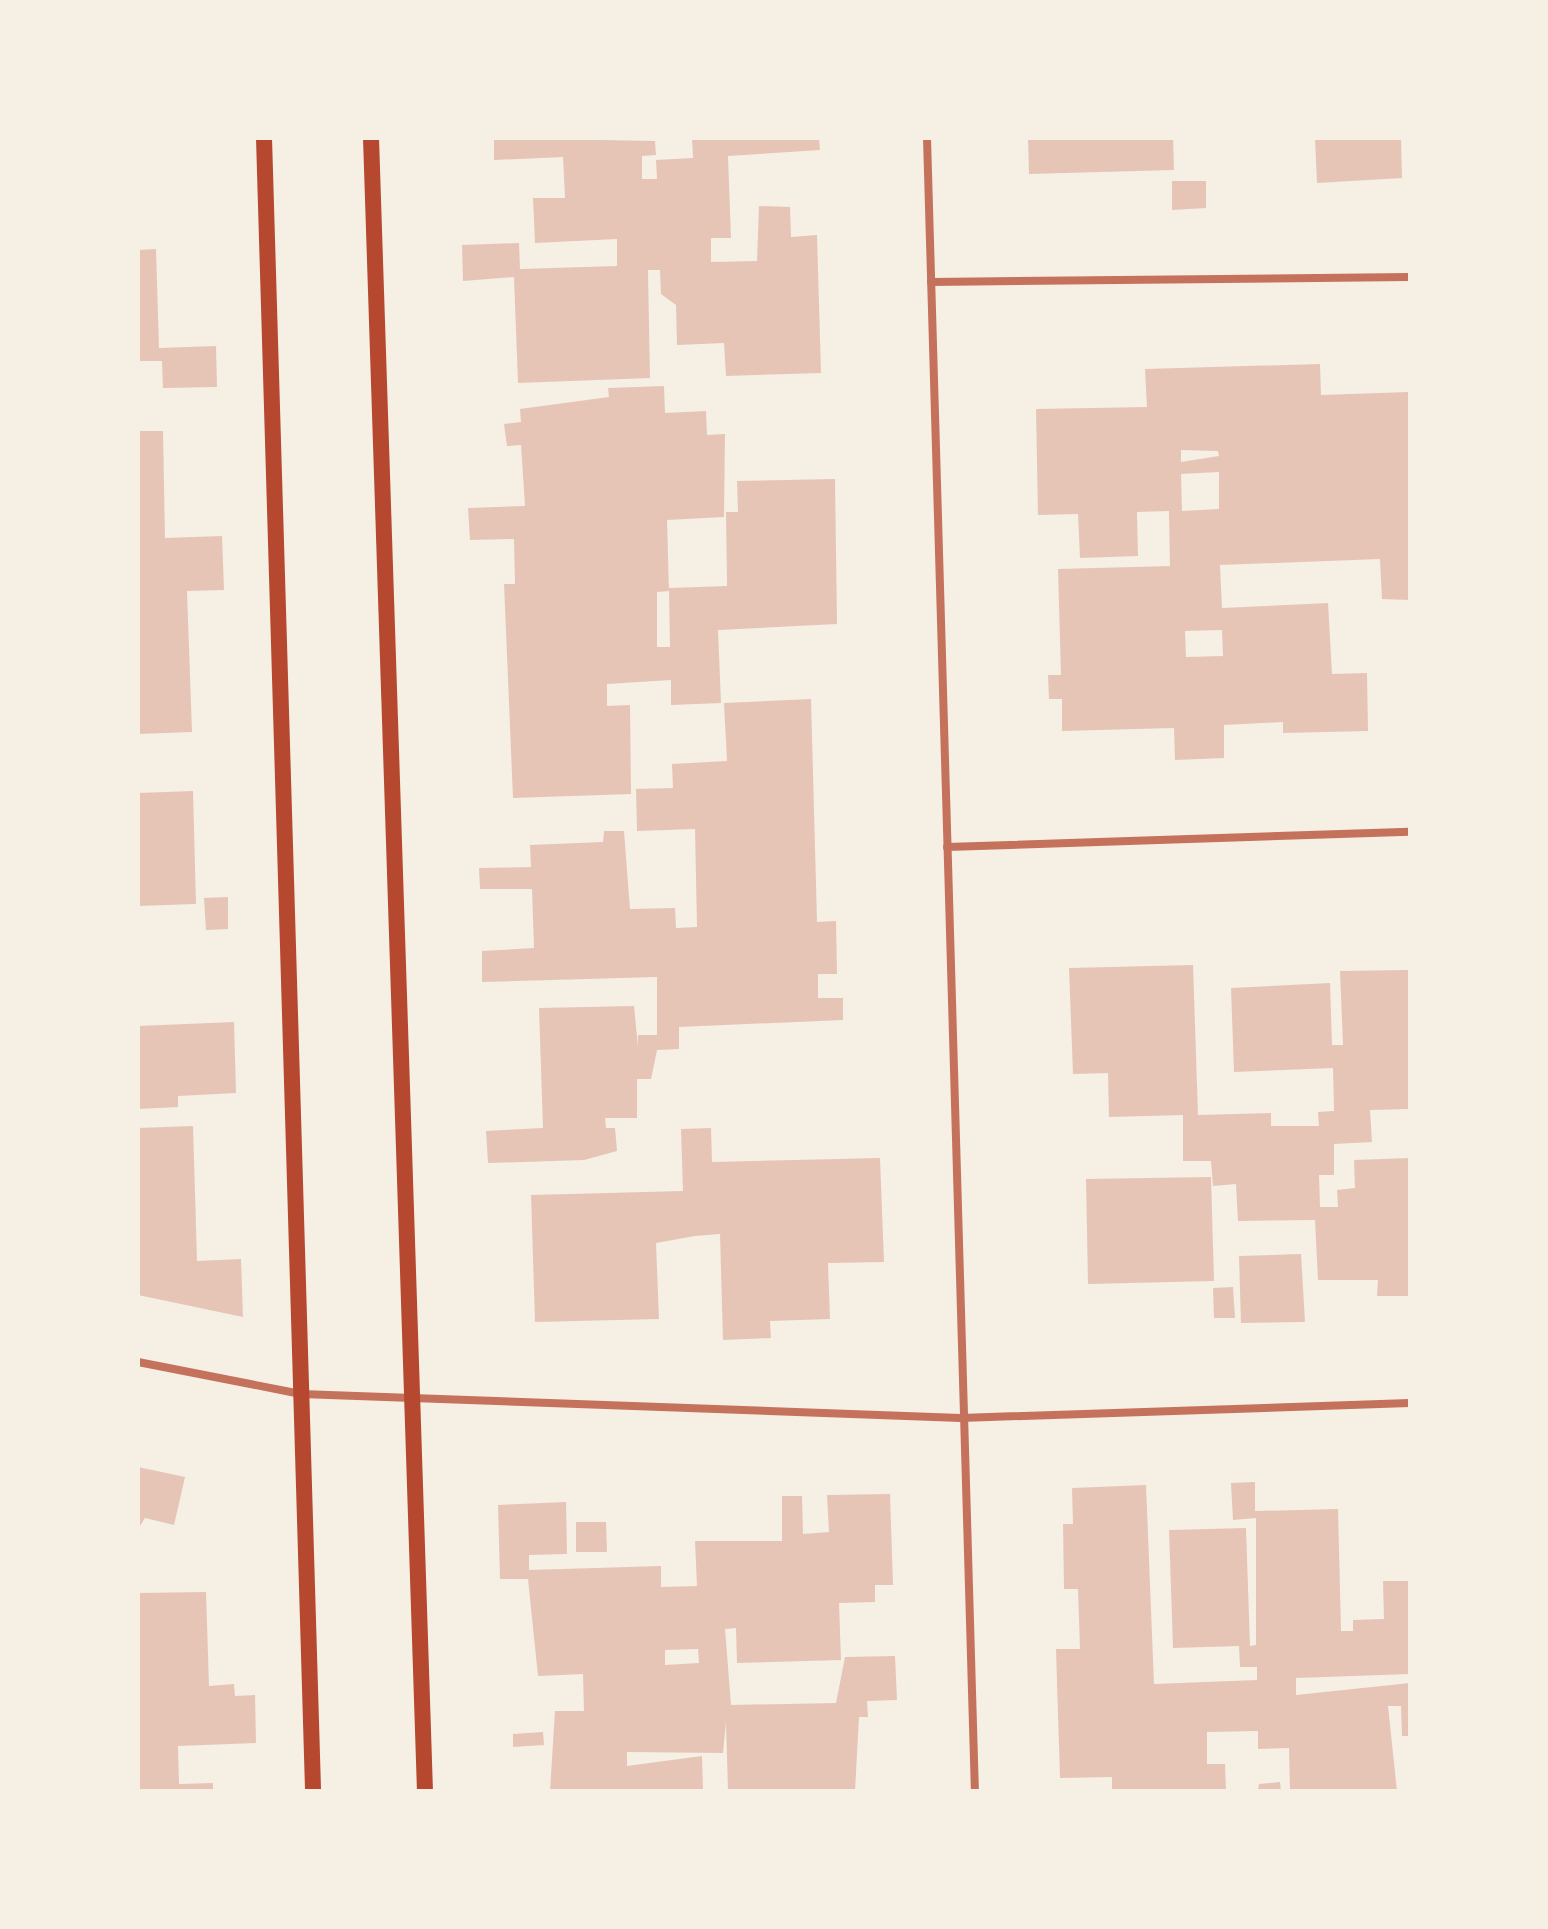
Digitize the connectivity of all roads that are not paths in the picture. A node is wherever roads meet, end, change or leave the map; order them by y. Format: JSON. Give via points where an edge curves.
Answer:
{"nodes":[{"id":1,"x":264,"y":138,"type":"edge"},
{"id":2,"x":371,"y":138,"type":"edge"},
{"id":3,"x":927,"y":138,"type":"edge"},
{"id":4,"x":1410,"y":277,"type":"edge"},
{"id":5,"x":931,"y":282,"type":"junction"},
{"id":6,"x":1410,"y":832,"type":"edge"},
{"id":7,"x":947,"y":847,"type":"junction"},
{"id":8,"x":138,"y":1362,"type":"edge"},
{"id":9,"x":301,"y":1394,"type":"junction"},
{"id":10,"x":413,"y":1397,"type":"junction"},
{"id":11,"x":1410,"y":1403,"type":"edge"},
{"id":12,"x":961,"y":1418,"type":"junction"},
{"id":13,"x":313,"y":1791,"type":"edge"},
{"id":14,"x":425,"y":1791,"type":"edge"},
{"id":15,"x":975,"y":1791,"type":"edge"}],
"edges":[{"from":1,"to":9,"type":"main road"},
{"from":2,"to":10,"type":"main road"},
{"from":3,"to":5,"type":"street"},
{"from":4,"to":5,"type":"street"},
{"from":5,"to":7,"type":"street"},
{"from":6,"to":7,"type":"street"},
{"from":7,"to":12,"type":"street"},
{"from":8,"to":9,"type":"street"},
{"from":9,"to":10,"type":"street"},
{"from":9,"to":13,"type":"main road"},
{"from":10,"to":12,"type":"street"},
{"from":10,"to":14,"type":"main road"},
{"from":11,"to":12,"type":"street"},
{"from":12,"to":15,"type":"street"}]}
